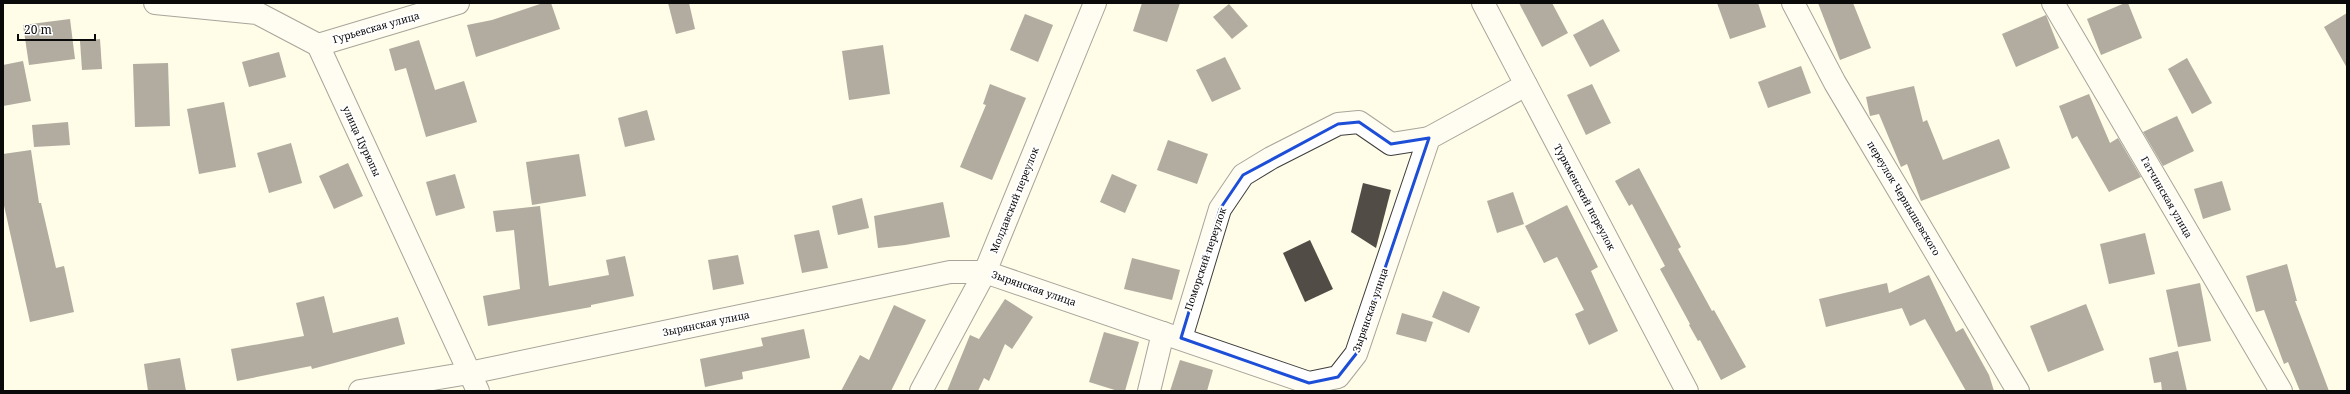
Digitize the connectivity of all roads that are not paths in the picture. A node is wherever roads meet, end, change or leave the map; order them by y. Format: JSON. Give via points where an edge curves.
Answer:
{"nodes":[{"id":1,"x":155,"y":3,"type":"edge"},
{"id":2,"x":458,"y":3,"type":"edge"},
{"id":3,"x":1095,"y":3,"type":"edge"},
{"id":4,"x":1483,"y":3,"type":"edge"},
{"id":5,"x":1793,"y":3,"type":"edge"},
{"id":6,"x":2053,"y":3,"type":"edge"},
{"id":7,"x":318,"y":44,"type":"junction"},
{"id":8,"x":1526,"y":85,"type":"junction"},
{"id":9,"x":1429,"y":138,"type":"junction"},
{"id":10,"x":985,"y":272,"type":"junction"},
{"id":11,"x":1172,"y":336,"type":"junction"},
{"id":12,"x":474,"y":382,"type":"edge"},
{"id":13,"x":1340,"y":384,"type":"edge"},
{"id":14,"x":360,"y":391,"type":"edge"},
{"id":15,"x":921,"y":391,"type":"edge"},
{"id":16,"x":1149,"y":391,"type":"edge"},
{"id":17,"x":1687,"y":391,"type":"edge"},
{"id":18,"x":2018,"y":391,"type":"edge"},
{"id":19,"x":2281,"y":391,"type":"edge"}],
"edges":[{"from":1,"to":7,"type":"street","via":[[257,13]]},
{"from":2,"to":7,"type":"street","name":"Гурьевская улица"},
{"from":3,"to":10,"type":"street","name":"Молдавский переулок"},
{"from":4,"to":8,"type":"street","name":"Туркменский переулок"},
{"from":5,"to":18,"type":"street","name":"переулок Чернышевского","via":[[1835,83]]},
{"from":6,"to":19,"type":"street","name":"Гатчинская улица"},
{"from":7,"to":12,"type":"street","name":"улица Цурюпы"},
{"from":8,"to":9,"type":"street"},
{"from":8,"to":17,"type":"street","name":"Туркменский переулок"},
{"from":9,"to":11,"type":"street","name":"Поморский переулок","via":[[1391,144],[1359,122],[1338,124],[1243,175],[1220,209]]},
{"from":9,"to":13,"type":"street","name":"Зырянская улица","via":[[1356,354]]},
{"from":10,"to":11,"type":"street","name":"Зырянская улица"},
{"from":10,"to":12,"type":"street","name":"Зырянская улица","via":[[950,272]]},
{"from":10,"to":15,"type":"street","name":"Молдавский переулок"},
{"from":11,"to":13,"type":"street","name":"Зырянская улица","via":[[1309,382]]},
{"from":11,"to":16,"type":"street","name":"Поморский переулок"},
{"from":12,"to":14,"type":"street","name":"Зырянская улица"}]}
